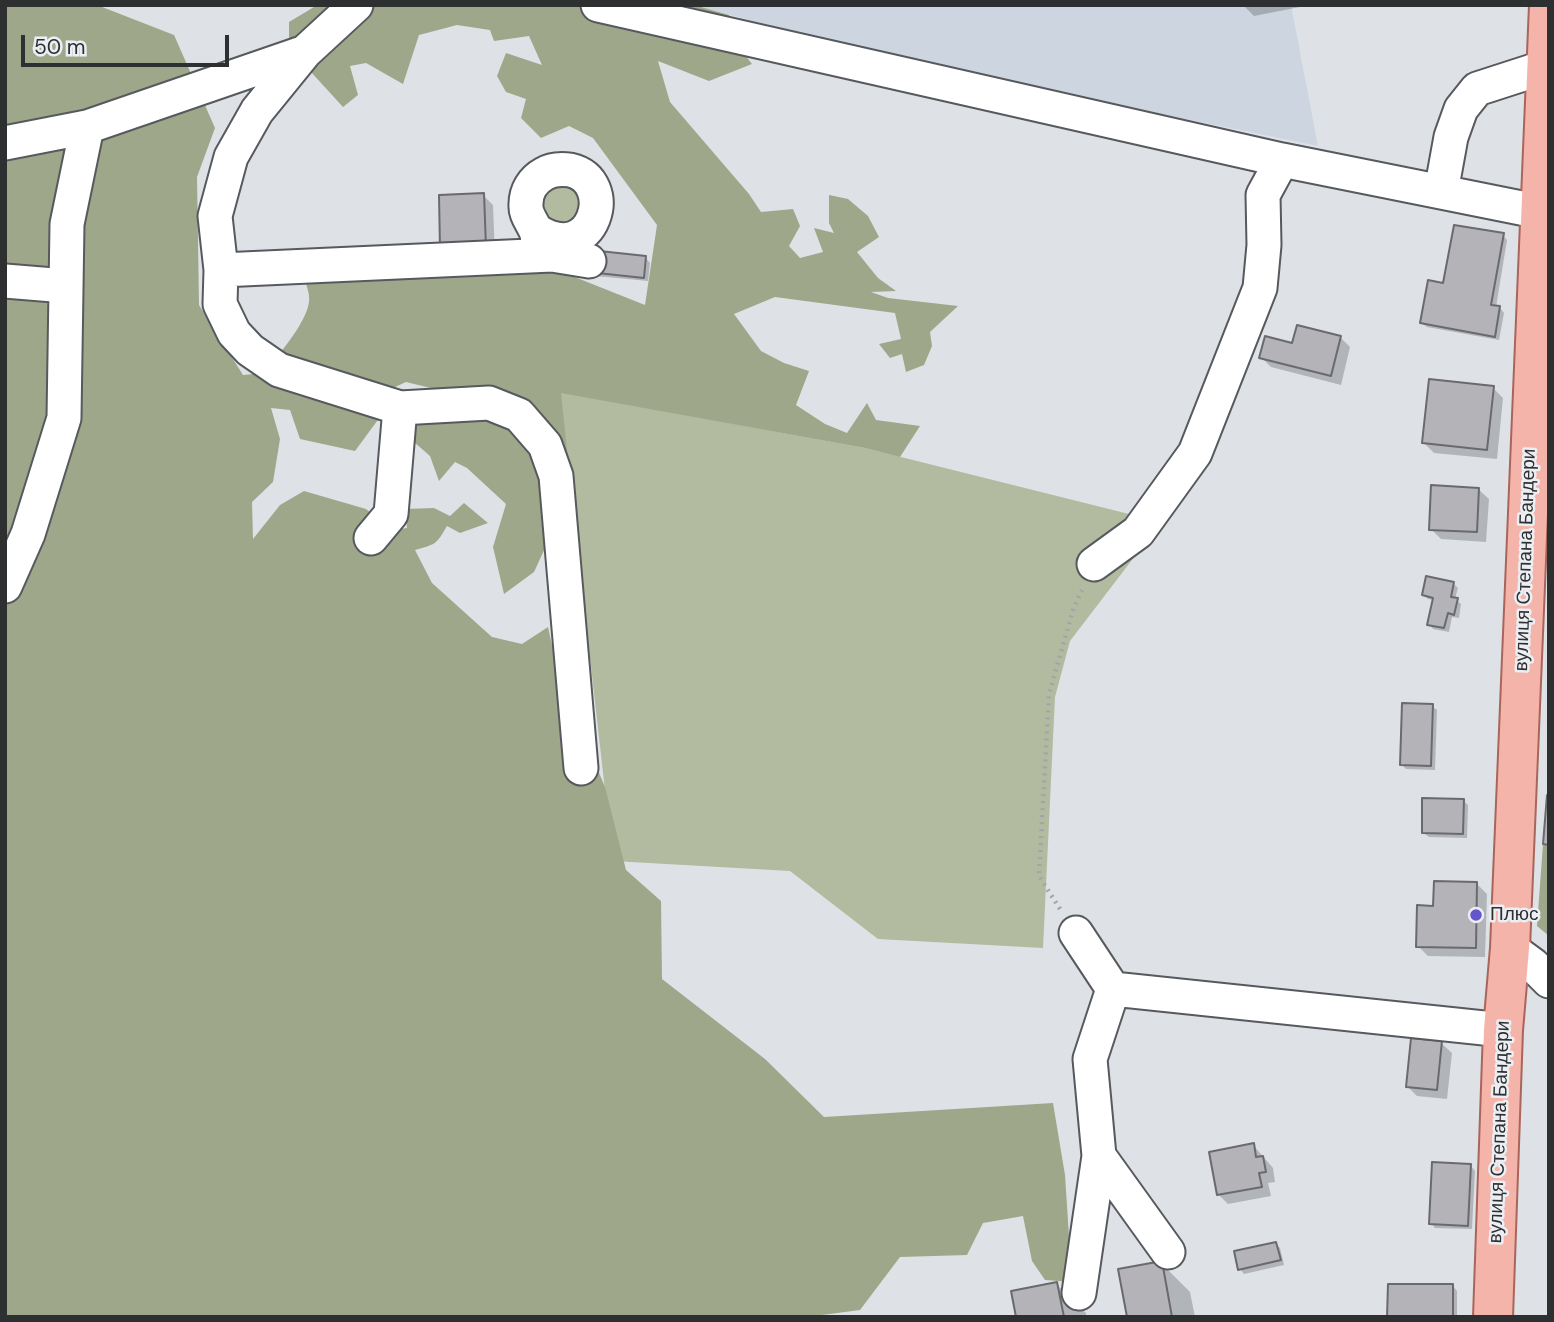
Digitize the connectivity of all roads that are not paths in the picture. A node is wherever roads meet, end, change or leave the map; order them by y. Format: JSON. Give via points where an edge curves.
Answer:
{"nodes":[{"id":1,"x":356,"y":5,"type":"edge"},
{"id":2,"x":598,"y":5,"type":"edge"},
{"id":3,"x":1549,"y":5,"type":"edge"},
{"id":4,"x":305,"y":52,"type":"junction"},
{"id":5,"x":1547,"y":67,"type":"edge"},
{"id":6,"x":87,"y":127,"type":"junction"},
{"id":7,"x":5,"y":143,"type":"edge"},
{"id":8,"x":1282,"y":160,"type":"junction"},
{"id":9,"x":1441,"y":192,"type":"junction"},
{"id":10,"x":1541,"y":212,"type":"junction"},
{"id":11,"x":589,"y":261,"type":"dead end"},
{"id":12,"x":221,"y":270,"type":"junction"},
{"id":13,"x":5,"y":281,"type":"edge"},
{"id":14,"x":66,"y":286,"type":"junction"},
{"id":15,"x":400,"y":408,"type":"junction"},
{"id":16,"x":371,"y":538,"type":"dead end"},
{"id":17,"x":1094,"y":564,"type":"road end"},
{"id":18,"x":5,"y":586,"type":"edge"},
{"id":19,"x":581,"y":768,"type":"dead end"},
{"id":20,"x":1076,"y":933,"type":"road end"},
{"id":21,"x":1510,"y":948,"type":"junction"},
{"id":22,"x":1549,"y":981,"type":"edge"},
{"id":23,"x":1113,"y":989,"type":"junction"},
{"id":24,"x":1503,"y":1030,"type":"junction"},
{"id":25,"x":1099,"y":1156,"type":"junction"},
{"id":26,"x":1168,"y":1252,"type":"dead end"},
{"id":27,"x":1079,"y":1293,"type":"dead end"},
{"id":28,"x":1493,"y":1317,"type":"edge"}],
"edges":[{"from":1,"to":4,"type":"street"},
{"from":2,"to":8,"type":"street"},
{"from":3,"to":5,"type":"main road","name":"вулиця Степана Бандери"},
{"from":4,"to":6,"type":"street"},
{"from":4,"to":12,"type":"street","via":[[257,111],[231,157],[215,216]]},
{"from":5,"to":9,"type":"street","via":[[1477,89],[1461,109],[1451,137]]},
{"from":5,"to":10,"type":"main road","name":"вулиця Степана Бандери"},
{"from":6,"to":7,"type":"street"},
{"from":6,"to":14,"type":"street","via":[[67,224]]},
{"from":8,"to":9,"type":"street"},
{"from":8,"to":17,"type":"street","via":[[1263,195],[1265,245],[1260,288],[1195,453],[1138,532]]},
{"from":9,"to":10,"type":"street"},
{"from":10,"to":21,"type":"main road","name":"вулиця Степана Бандери"},
{"from":11,"to":12,"type":"street","via":[[552,255],[537,243]]},
{"from":12,"to":15,"type":"street","via":[[220,304],[234,333],[250,350],[279,370]]},
{"from":13,"to":14,"type":"street"},
{"from":14,"to":18,"type":"street","via":[[64,418],[28,534]]},
{"from":15,"to":16,"type":"street","via":[[391,514]]},
{"from":15,"to":19,"type":"street","via":[[489,403],[519,415],[545,445],[556,476]]},
{"from":20,"to":23,"type":"street"},
{"from":21,"to":22,"type":"street"},
{"from":21,"to":24,"type":"main road","name":"вулиця Степана Бандери"},
{"from":23,"to":24,"type":"street"},
{"from":23,"to":25,"type":"street","via":[[1090,1059]]},
{"from":24,"to":28,"type":"main road","name":"вулиця Степана Бандери"},
{"from":25,"to":26,"type":"street"},
{"from":25,"to":27,"type":"street"}]}
